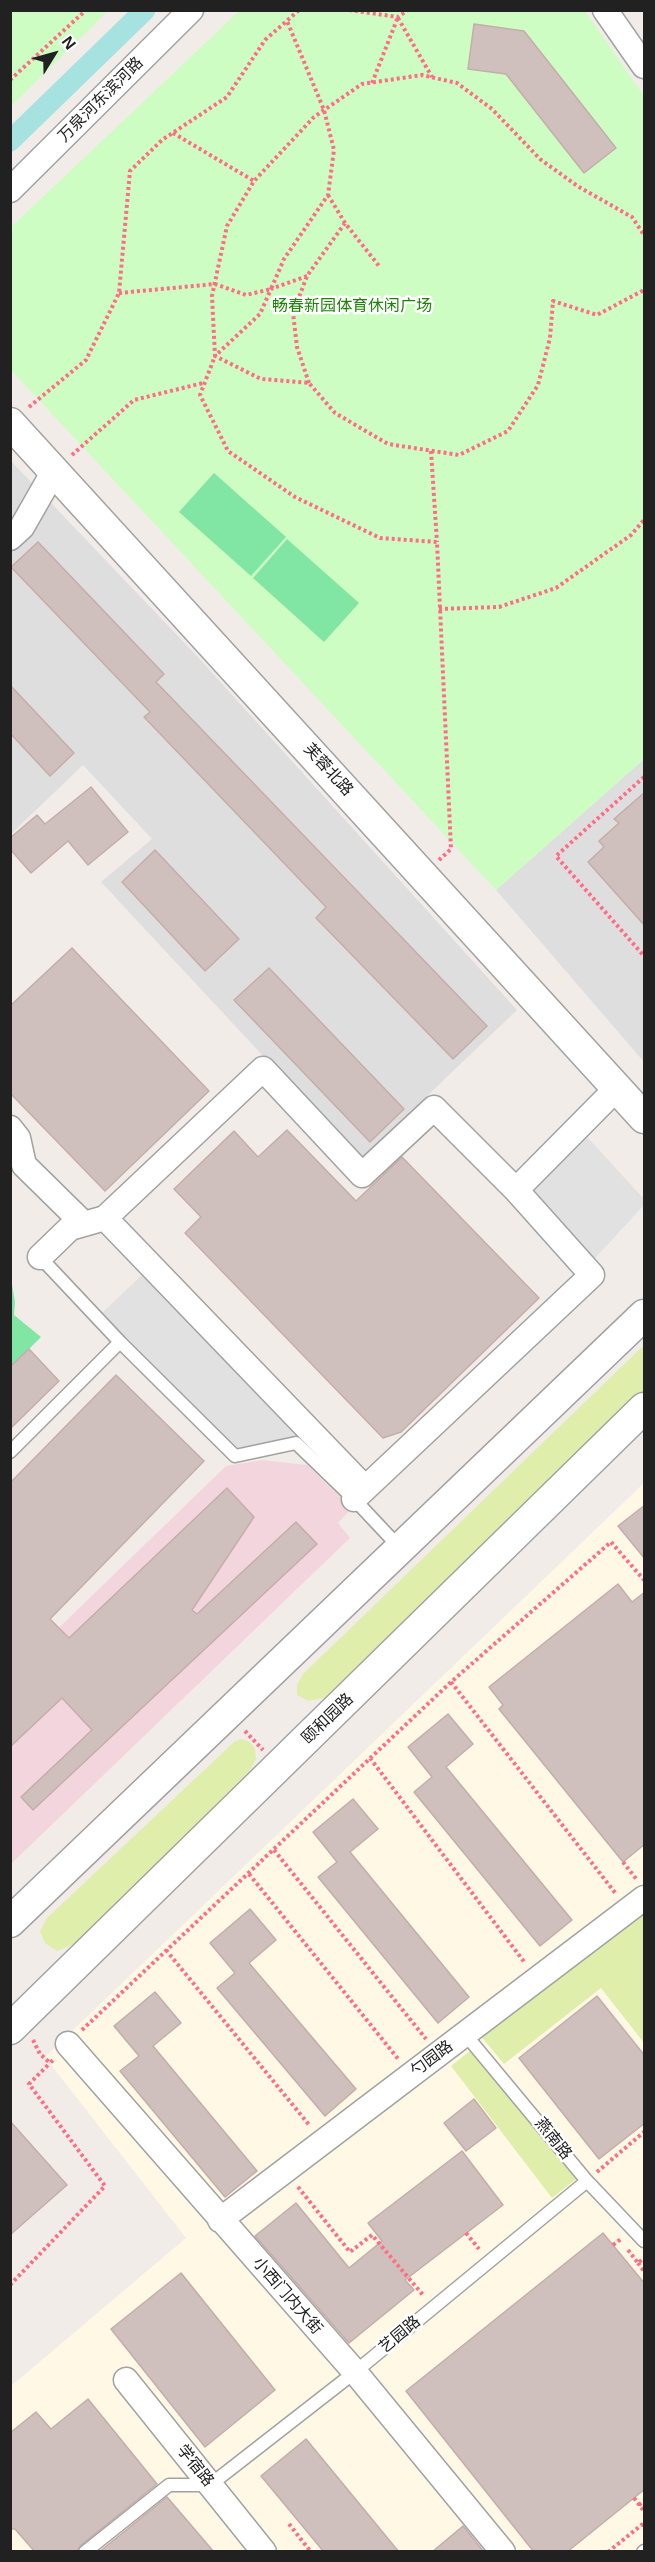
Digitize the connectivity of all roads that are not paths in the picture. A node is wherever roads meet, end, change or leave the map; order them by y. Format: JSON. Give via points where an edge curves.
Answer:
{"nodes":[{"id":1,"x":191,"y":10,"type":"edge"},
{"id":2,"x":605,"y":10,"type":"edge"},
{"id":3,"x":645,"y":66,"type":"edge"},
{"id":4,"x":10,"y":190,"type":"edge"},
{"id":5,"x":19,"y":416,"type":"edge"},
{"id":6,"x":54,"y":471,"type":"junction"},
{"id":7,"x":10,"y":538,"type":"edge"},
{"id":8,"x":617,"y":1088,"type":"junction"},
{"id":9,"x":645,"y":1118,"type":"edge"},
{"id":10,"x":10,"y":1128,"type":"edge"},
{"id":11,"x":516,"y":1190,"type":"junction"},
{"id":12,"x":94,"y":1221,"type":"junction"},
{"id":13,"x":40,"y":1257,"type":"joint"},
{"id":14,"x":645,"y":1315,"type":"edge"},
{"id":15,"x":120,"y":1342,"type":"junction"},
{"id":16,"x":645,"y":1408,"type":"edge"},
{"id":17,"x":10,"y":1452,"type":"edge"},
{"id":18,"x":360,"y":1493,"type":"junction"},
{"id":19,"x":400,"y":1548,"type":"junction"},
{"id":20,"x":637,"y":1896,"type":"edge"},
{"id":21,"x":10,"y":1922,"type":"edge"},
{"id":22,"x":10,"y":2029,"type":"edge"},
{"id":23,"x":465,"y":2034,"type":"junction"},
{"id":24,"x":68,"y":2044,"type":"road end"},
{"id":25,"x":587,"y":2181,"type":"junction"},
{"id":26,"x":220,"y":2220,"type":"junction"},
{"id":27,"x":645,"y":2241,"type":"edge"},
{"id":28,"x":355,"y":2372,"type":"junction"},
{"id":29,"x":126,"y":2380,"type":"dead end"},
{"id":30,"x":210,"y":2485,"type":"junction"},
{"id":31,"x":85,"y":2552,"type":"edge"},
{"id":32,"x":264,"y":2552,"type":"edge"},
{"id":33,"x":503,"y":2552,"type":"edge"}],
"edges":[{"from":1,"to":4,"type":"street","name":"万泉河东滨河路"},
{"from":2,"to":3,"type":"street"},
{"from":5,"to":6,"type":"street","name":"芙蓉北路"},
{"from":6,"to":7,"type":"street","via":[[22,527]]},
{"from":6,"to":8,"type":"street","name":"芙蓉北路"},
{"from":8,"to":9,"type":"street","name":"芙蓉北路"},
{"from":8,"to":11,"type":"street"},
{"from":10,"to":12,"type":"street","via":[[18,1138],[24,1165]]},
{"from":11,"to":12,"type":"street","via":[[434,1108],[362,1175],[262,1069]]},
{"from":11,"to":18,"type":"street","via":[[592,1275]]},
{"from":12,"to":13,"type":"street","via":[[70,1228]]},
{"from":12,"to":18,"type":"street"},
{"from":13,"to":15,"type":"lane"},
{"from":14,"to":19,"type":"street"},
{"from":15,"to":17,"type":"lane"},
{"from":15,"to":18,"type":"lane","via":[[234,1456],[296,1443]]},
{"from":16,"to":22,"type":"street","name":"颐和园路"},
{"from":18,"to":19,"type":"lane"},
{"from":19,"to":21,"type":"street"},
{"from":20,"to":23,"type":"street","name":"勺园路"},
{"from":23,"to":25,"type":"lane","name":"燕南路"},
{"from":23,"to":26,"type":"street","name":"勺园路"},
{"from":24,"to":26,"type":"street","name":"小西门内大街"},
{"from":25,"to":27,"type":"lane","name":"燕南路"},
{"from":25,"to":28,"type":"lane","name":"艺园路"},
{"from":26,"to":28,"type":"street","name":"小西门内大街"},
{"from":28,"to":30,"type":"lane","name":"艺园路"},
{"from":28,"to":33,"type":"street","name":"小西门内大街"},
{"from":29,"to":30,"type":"street","name":"学宿路"},
{"from":30,"to":31,"type":"lane","via":[[169,2486]]},
{"from":30,"to":32,"type":"street","name":"学宿路"}]}
